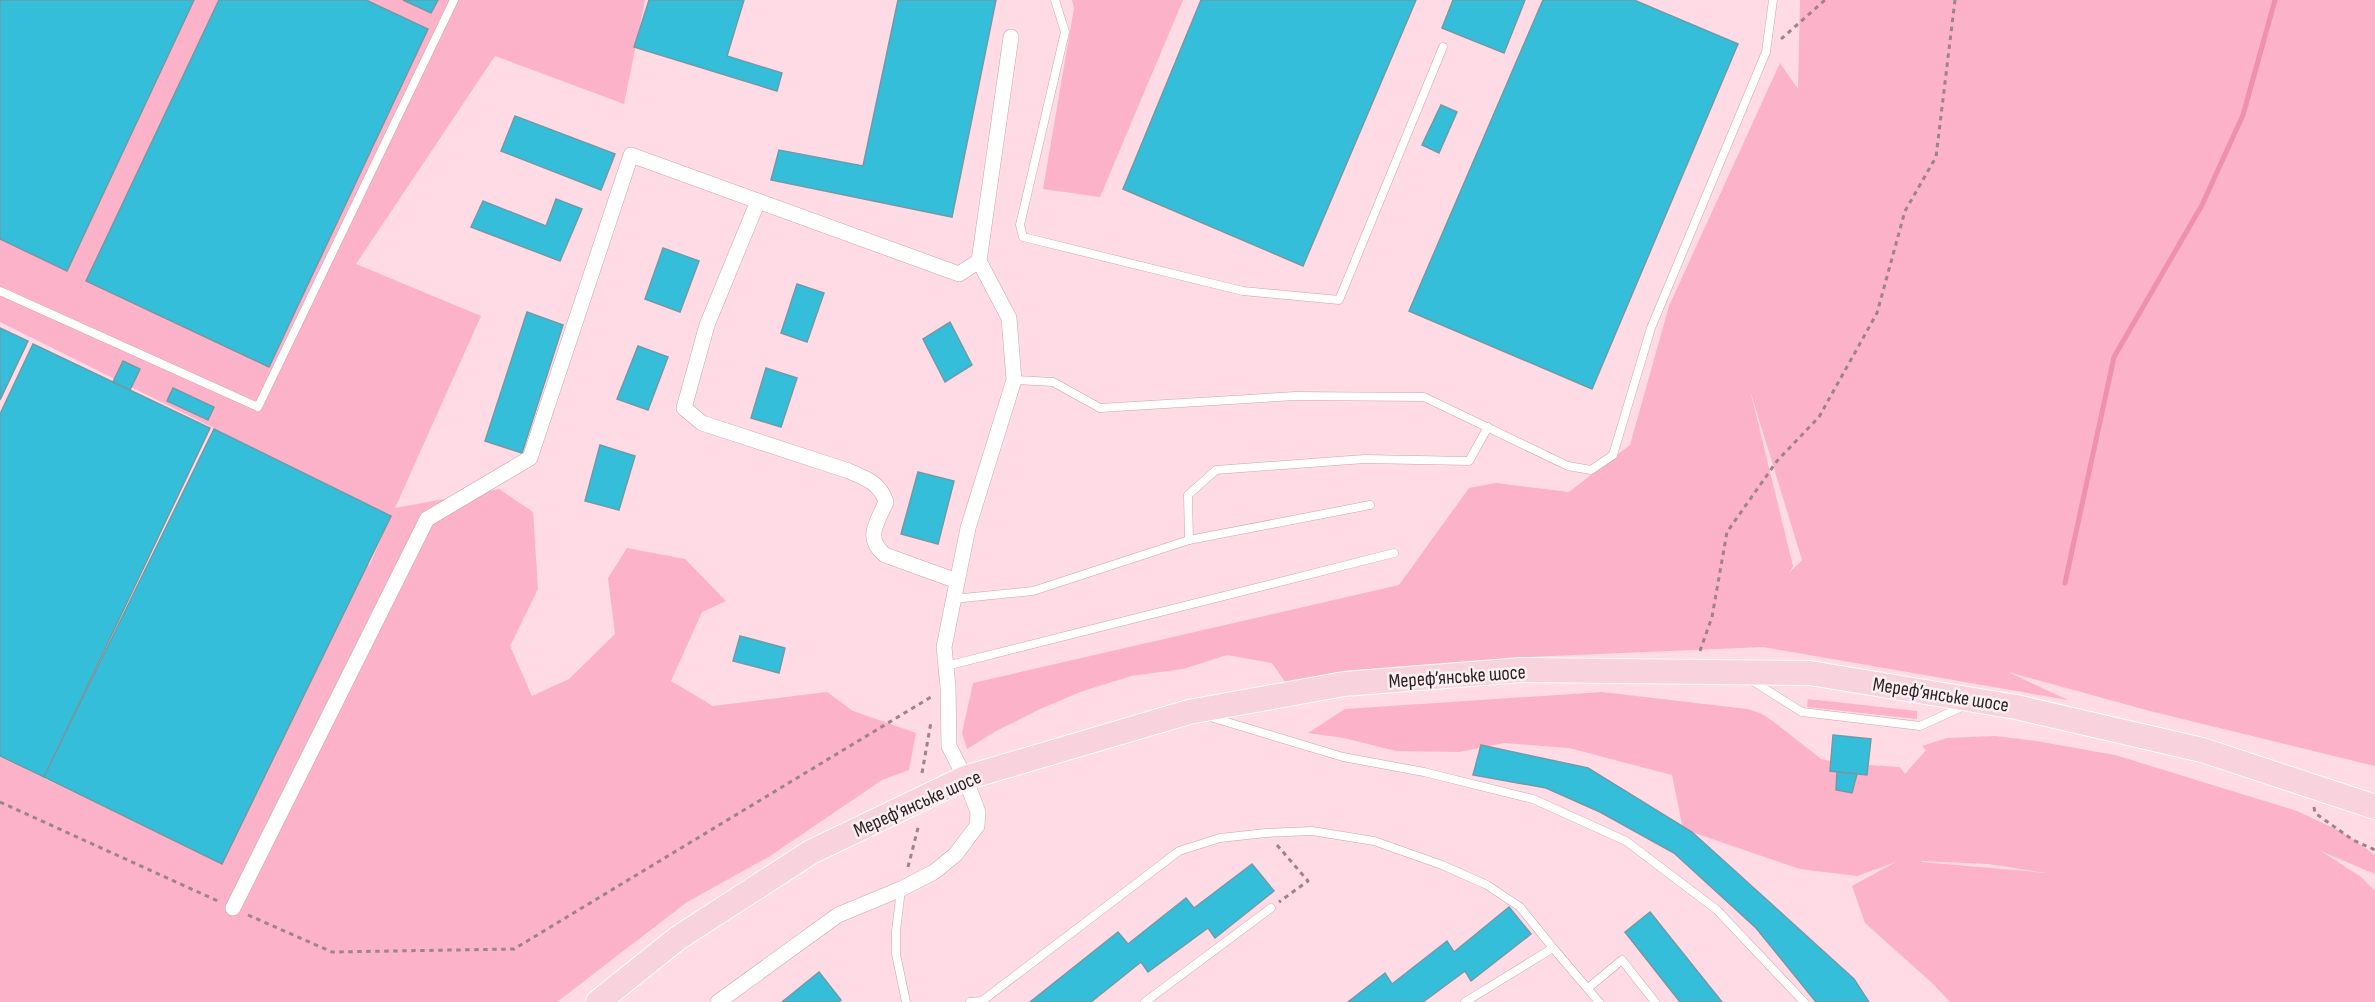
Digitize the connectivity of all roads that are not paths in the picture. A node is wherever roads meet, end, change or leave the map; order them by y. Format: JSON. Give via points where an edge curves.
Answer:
{"nodes":[{"id":1,"x":454,"y":0,"type":"edge"},
{"id":2,"x":1055,"y":0,"type":"edge"},
{"id":3,"x":1773,"y":0,"type":"edge"},
{"id":4,"x":1011,"y":38,"type":"dead end"},
{"id":5,"x":1443,"y":47,"type":"dead end"},
{"id":6,"x":758,"y":201,"type":"junction"},
{"id":7,"x":979,"y":261,"type":"junction"},
{"id":8,"x":0,"y":291,"type":"edge"},
{"id":9,"x":1014,"y":380,"type":"junction"},
{"id":10,"x":1488,"y":427,"type":"junction"},
{"id":11,"x":1370,"y":506,"type":"dead end"},
{"id":12,"x":1189,"y":540,"type":"junction"},
{"id":13,"x":1394,"y":553,"type":"dead end"},
{"id":14,"x":957,"y":580,"type":"junction"},
{"id":15,"x":953,"y":599,"type":"junction"},
{"id":16,"x":946,"y":666,"type":"junction"},
{"id":17,"x":1739,"y":672,"type":"junction"},
{"id":18,"x":1976,"y":700,"type":"junction"},
{"id":19,"x":1189,"y":712,"type":"junction"},
{"id":20,"x":965,"y":778,"type":"junction"},
{"id":21,"x":2375,"y":807,"type":"edge"},
{"id":22,"x":901,"y":889,"type":"junction"},
{"id":23,"x":233,"y":908,"type":"road end"},
{"id":24,"x":1270,"y":908,"type":"road end"},
{"id":25,"x":1553,"y":948,"type":"junction"},
{"id":26,"x":1588,"y":988,"type":"junction"},
{"id":27,"x":598,"y":1002,"type":"edge"},
{"id":28,"x":717,"y":1002,"type":"edge"},
{"id":29,"x":906,"y":1002,"type":"edge"},
{"id":30,"x":970,"y":1002,"type":"edge"},
{"id":31,"x":1145,"y":1002,"type":"edge"},
{"id":32,"x":1465,"y":1002,"type":"edge"},
{"id":33,"x":1599,"y":1002,"type":"edge"},
{"id":34,"x":1655,"y":1002,"type":"edge"},
{"id":35,"x":1804,"y":1002,"type":"edge"}],
"edges":[{"from":1,"to":8,"type":"lane","via":[[258,407]]},
{"from":2,"to":5,"type":"lane","via":[[1065,32],[1020,225],[1023,237],[1243,291],[1339,300]]},
{"from":3,"to":10,"type":"lane","via":[[1766,52],[1651,328],[1613,455],[1591,470],[1568,466]]},
{"from":4,"to":7,"type":"street"},
{"from":6,"to":7,"type":"street","via":[[959,274]]},
{"from":6,"to":14,"type":"street","via":[[707,325],[684,408],[702,423],[872,481],[882,490],[886,502],[872,535],[875,547],[885,555]]},
{"from":6,"to":23,"type":"street","via":[[631,155],[530,458],[427,519]]},
{"from":7,"to":9,"type":"street","via":[[1009,318]]},
{"from":9,"to":10,"type":"lane","via":[[1053,382],[1100,408],[1295,396],[1424,398]]},
{"from":9,"to":14,"type":"street","via":[[968,528]]},
{"from":10,"to":12,"type":"lane","via":[[1469,461],[1364,459],[1216,470],[1188,495]]},
{"from":11,"to":12,"type":"lane"},
{"from":12,"to":15,"type":"lane","via":[[1033,591]]},
{"from":13,"to":16,"type":"lane"},
{"from":14,"to":15,"type":"street"},
{"from":15,"to":16,"type":"street","via":[[944,647]]},
{"from":16,"to":20,"type":"street","via":[[949,746]]},
{"from":17,"to":18,"type":"highway","name":"Мереф’янське шосе","via":[[1810,673]]},
{"from":17,"to":18,"type":"lane","via":[[1802,712],[1908,725],[1920,726]]},
{"from":17,"to":19,"type":"highway","name":"Мереф’янське шосе","via":[[1521,670],[1344,684]]},
{"from":18,"to":21,"type":"highway","name":"Мереф’янське шосе","via":[[2202,750]]},
{"from":19,"to":20,"type":"highway","name":"Мереф’янське шосе"},
{"from":19,"to":35,"type":"lane","via":[[1343,757],[1533,799],[1626,841],[1717,910]]},
{"from":20,"to":22,"type":"street","via":[[978,812],[972,836],[934,872]]},
{"from":20,"to":27,"type":"highway","name":"Мереф’янське шосе","via":[[811,852],[678,938]]},
{"from":22,"to":28,"type":"street","via":[[838,915]]},
{"from":22,"to":29,"type":"lane","via":[[896,954]]},
{"from":24,"to":31,"type":"lane"},
{"from":25,"to":26,"type":"lane"},
{"from":25,"to":30,"type":"lane","via":[[1520,907],[1487,885],[1442,865],[1374,841],[1312,831],[1266,833],[1220,838],[1179,852],[982,1000]]},
{"from":25,"to":32,"type":"lane"},
{"from":26,"to":33,"type":"lane"},
{"from":26,"to":34,"type":"lane","via":[[1622,960]]}]}
